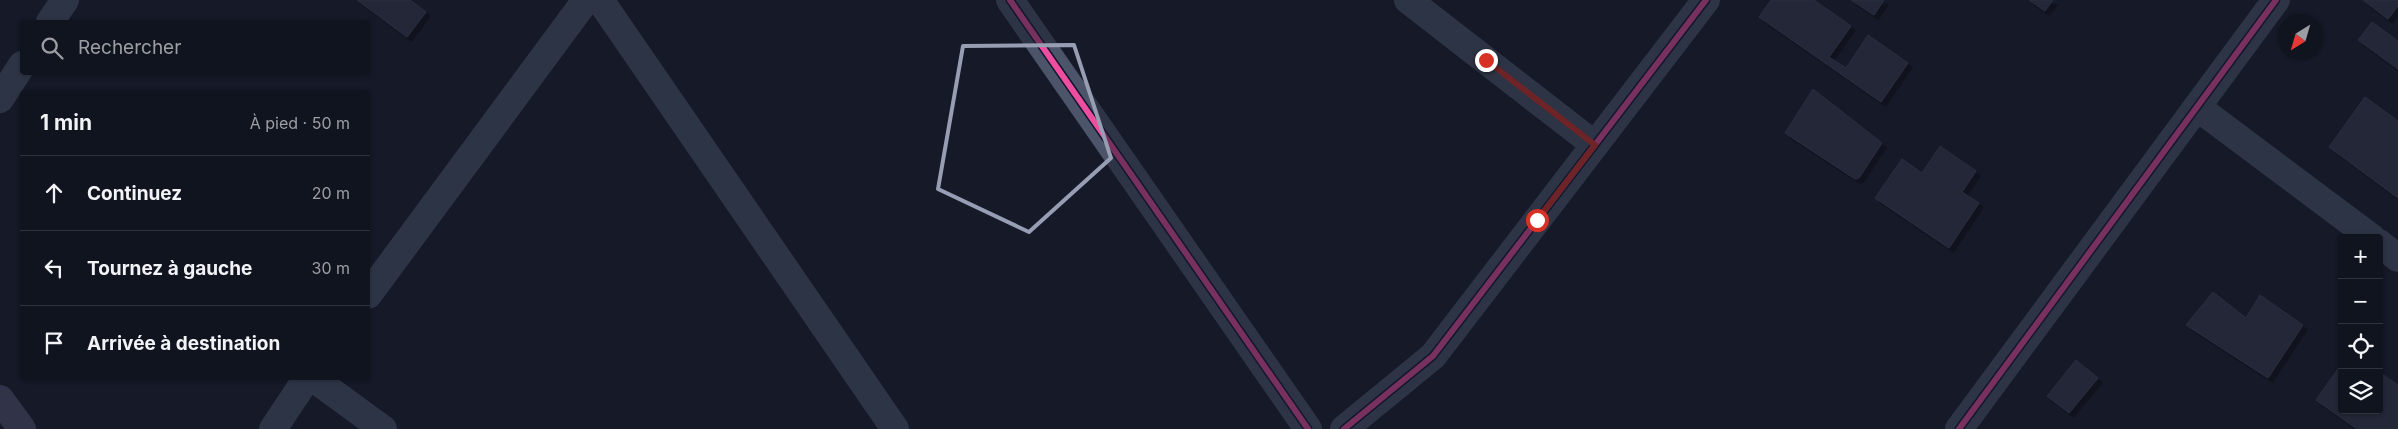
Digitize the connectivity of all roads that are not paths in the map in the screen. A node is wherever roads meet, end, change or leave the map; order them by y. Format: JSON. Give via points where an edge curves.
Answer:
{"nodes":[{"id":1,"x":65,"y":0,"type":"edge"},
{"id":2,"x":586,"y":0,"type":"edge"},
{"id":3,"x":600,"y":0,"type":"edge"},
{"id":4,"x":1010,"y":0,"type":"edge"},
{"id":5,"x":1408,"y":0,"type":"edge"},
{"id":6,"x":1706,"y":0,"type":"edge"},
{"id":7,"x":2276,"y":0,"type":"edge"},
{"id":8,"x":51,"y":20,"type":"edge"},
{"id":9,"x":20,"y":68,"type":"edge"},
{"id":10,"x":0,"y":100,"type":"edge"},
{"id":11,"x":2197,"y":107,"type":"junction"},
{"id":12,"x":1595,"y":145,"type":"junction"},
{"id":13,"x":2367,"y":234,"type":"edge"},
{"id":14,"x":2383,"y":247,"type":"edge"},
{"id":15,"x":2398,"y":258,"type":"edge"},
{"id":16,"x":370,"y":292,"type":"edge"},
{"id":17,"x":306,"y":380,"type":"edge"},
{"id":18,"x":316,"y":380,"type":"edge"},
{"id":19,"x":0,"y":399,"type":"edge"},
{"id":20,"x":22,"y":429,"type":"edge"},
{"id":21,"x":273,"y":429,"type":"edge"},
{"id":22,"x":383,"y":429,"type":"edge"},
{"id":23,"x":895,"y":429,"type":"edge"},
{"id":24,"x":1308,"y":429,"type":"edge"},
{"id":25,"x":1344,"y":429,"type":"edge"},
{"id":26,"x":1959,"y":429,"type":"edge"}],
"edges":[{"from":1,"to":8,"type":"street"},
{"from":2,"to":16,"type":"street"},
{"from":3,"to":23,"type":"street"},
{"from":4,"to":24,"type":"street"},
{"from":5,"to":12,"type":"street"},
{"from":6,"to":12,"type":"street"},
{"from":7,"to":11,"type":"street"},
{"from":9,"to":10,"type":"street"},
{"from":11,"to":13,"type":"street"},
{"from":11,"to":26,"type":"street"},
{"from":12,"to":25,"type":"street","via":[[1433,356]]},
{"from":14,"to":15,"type":"street"},
{"from":17,"to":21,"type":"street"},
{"from":18,"to":22,"type":"street"},
{"from":19,"to":20,"type":"main road"}]}
